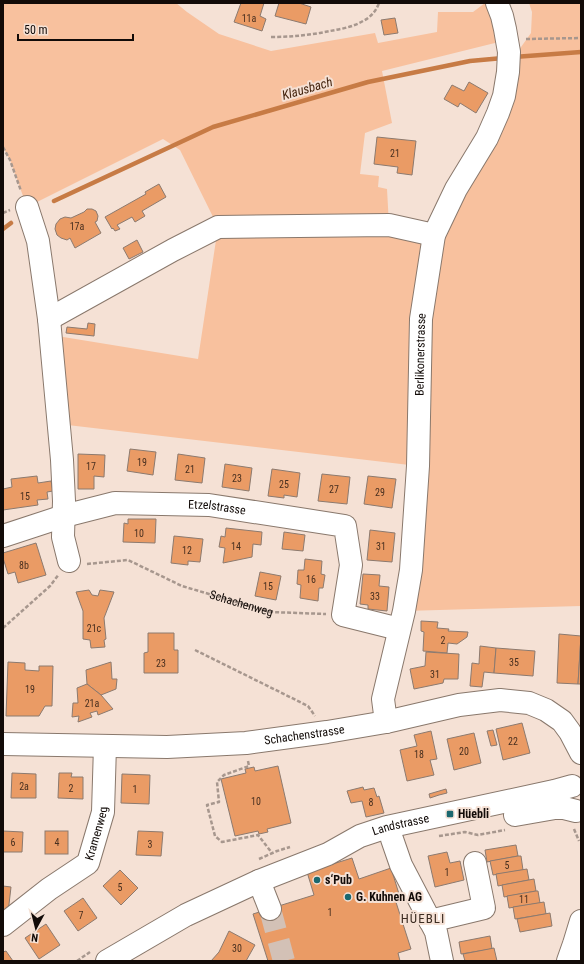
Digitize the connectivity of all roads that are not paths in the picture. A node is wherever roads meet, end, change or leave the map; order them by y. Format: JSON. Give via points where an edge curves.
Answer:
{"nodes":[{"id":1,"x":497,"y":3,"type":"edge"},
{"id":2,"x":27,"y":207,"type":"road end"},
{"id":3,"x":434,"y":235,"type":"junction"},
{"id":4,"x":49,"y":319,"type":"junction"},
{"id":5,"x":64,"y":516,"type":"junction"},
{"id":6,"x":3,"y":536,"type":"edge"},
{"id":7,"x":78,"y":563,"type":"road end"},
{"id":8,"x":399,"y":630,"type":"junction"},
{"id":9,"x":386,"y":722,"type":"junction"},
{"id":10,"x":3,"y":744,"type":"edge"},
{"id":11,"x":105,"y":746,"type":"junction"},
{"id":12,"x":581,"y":753,"type":"edge"},
{"id":13,"x":576,"y":781,"type":"edge"},
{"id":14,"x":576,"y":818,"type":"edge"},
{"id":15,"x":392,"y":839,"type":"junction"},
{"id":16,"x":328,"y":854,"type":"junction"},
{"id":17,"x":475,"y":863,"type":"dead end"},
{"id":18,"x":259,"y":881,"type":"junction"},
{"id":19,"x":270,"y":909,"type":"tunnel mouth"},
{"id":20,"x":430,"y":921,"type":"junction"},
{"id":21,"x":581,"y":921,"type":"edge"},
{"id":22,"x":3,"y":925,"type":"edge"},
{"id":23,"x":107,"y":961,"type":"edge"},
{"id":24,"x":442,"y":961,"type":"edge"},
{"id":25,"x":568,"y":961,"type":"edge"}],
"edges":[{"from":1,"to":3,"type":"street","name":"Berlikonerstrasse","via":[[502,16],[508,52],[504,96],[487,138],[456,190]]},
{"from":2,"to":4,"type":"street","via":[[38,241]]},
{"from":3,"to":4,"type":"street","via":[[389,225],[218,227]]},
{"from":3,"to":8,"type":"street","name":"Berlikonerstrasse","via":[[422,319],[418,466],[411,570]]},
{"from":4,"to":5,"type":"street","via":[[62,460]]},
{"from":5,"to":6,"type":"street","name":"Etzelstrasse"},
{"from":5,"to":7,"type":"street","via":[[63,537]]},
{"from":5,"to":8,"type":"street","name":"Etzelstrasse","via":[[115,503],[209,505],[345,526],[351,565],[343,615]]},
{"from":8,"to":9,"type":"street","name":"Berlikonerstrasse","via":[[383,699]]},
{"from":9,"to":11,"type":"street","name":"Schachenstrasse","via":[[246,743],[167,747]]},
{"from":9,"to":12,"type":"street","name":"Schachenstrasse","via":[[472,703],[500,700],[529,703],[562,721]]},
{"from":10,"to":11,"type":"street","name":"Schachenstrasse"},
{"from":11,"to":22,"type":"street","name":"Kramenweg","via":[[103,812],[88,863]]},
{"from":13,"to":14,"type":"street","via":[[570,797]]},
{"from":13,"to":16,"type":"street","name":"Landstrasse","via":[[547,793],[387,827],[360,836]]},
{"from":14,"to":15,"type":"street","name":"Landstrasse","via":[[564,808],[555,808]]},
{"from":15,"to":16,"type":"street","name":"Landstrasse"},
{"from":15,"to":20,"type":"street","via":[[401,865]]},
{"from":16,"to":18,"type":"street","name":"Landstrasse"},
{"from":17,"to":20,"type":"street","via":[[484,908]]},
{"from":18,"to":19,"type":"street"},
{"from":18,"to":23,"type":"street","name":"Landstrasse","via":[[186,915]]},
{"from":20,"to":24,"type":"street","via":[[436,932]]},
{"from":21,"to":25,"type":"street"}]}
